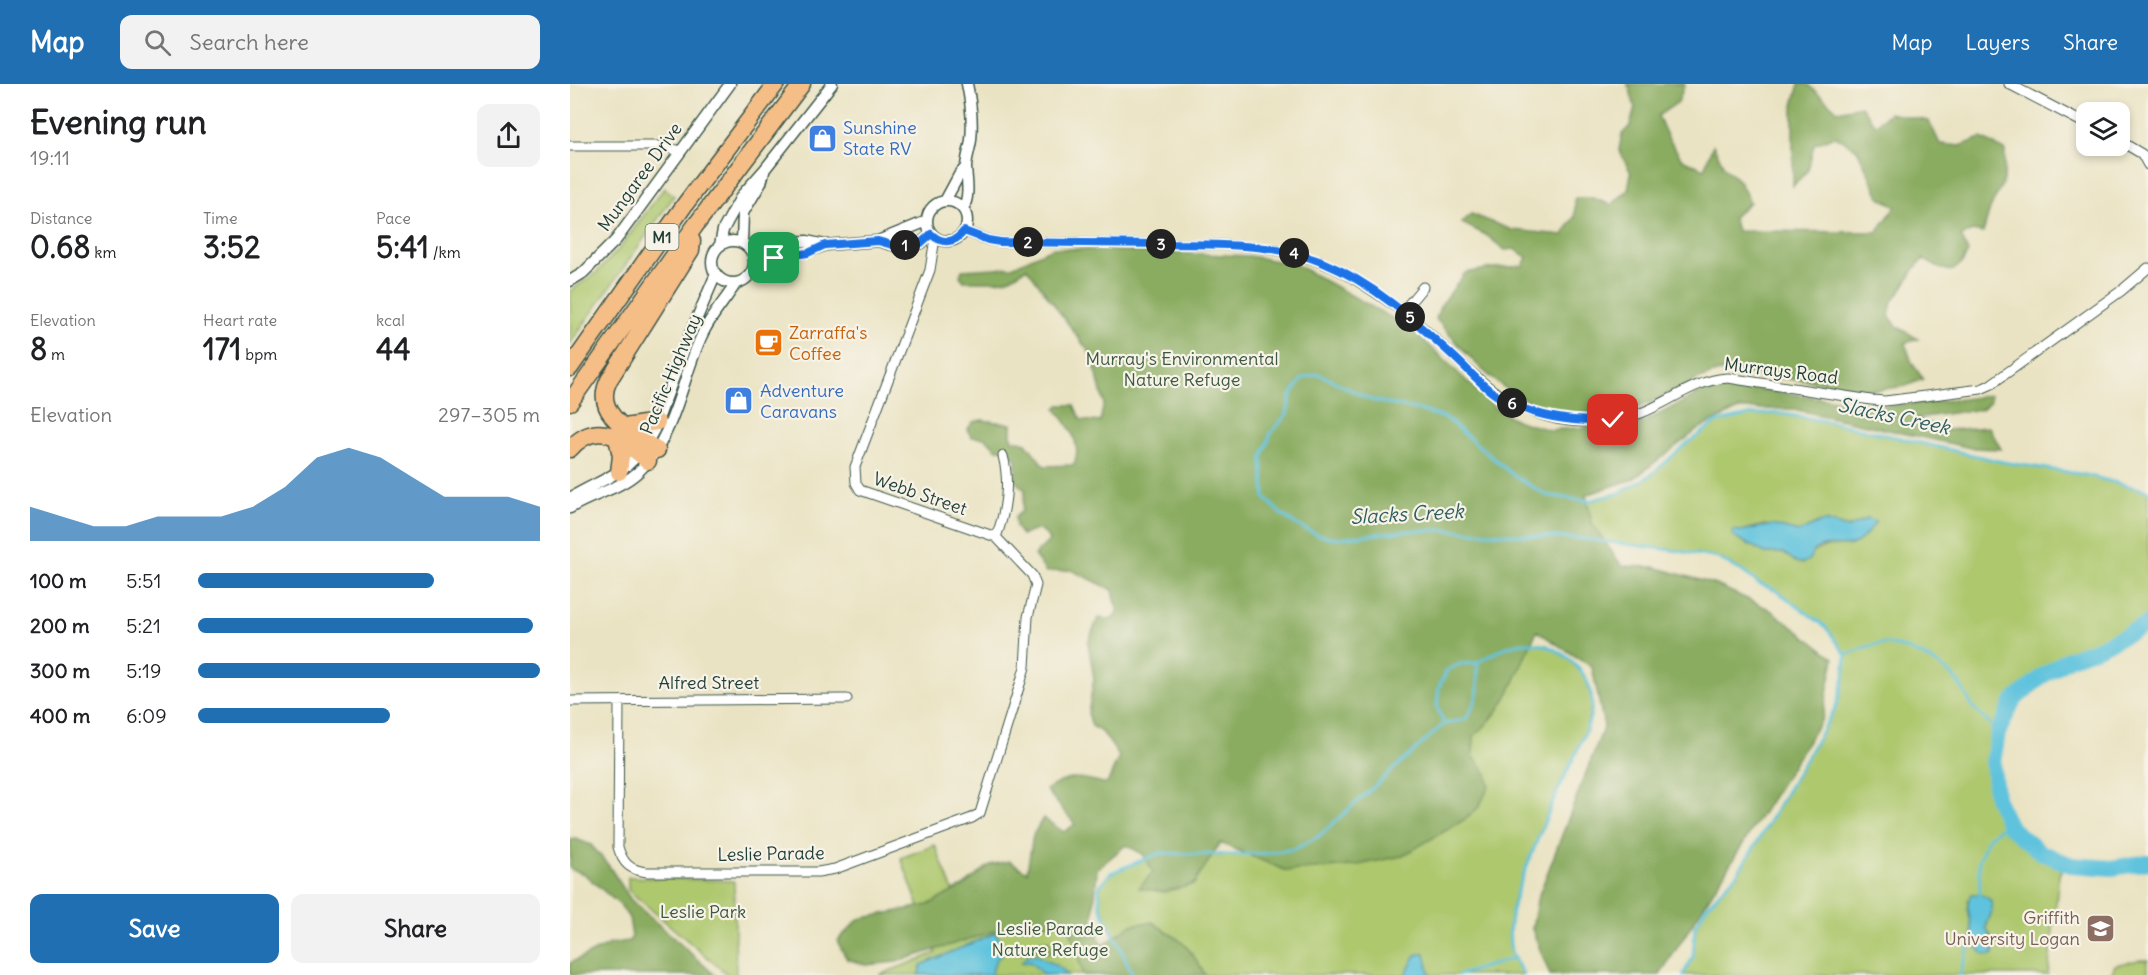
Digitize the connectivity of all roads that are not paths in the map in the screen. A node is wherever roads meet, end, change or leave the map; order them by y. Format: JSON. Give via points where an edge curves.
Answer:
{"nodes":[{"id":1,"x":730,"y":84,"type":"edge"},
{"id":2,"x":759,"y":84,"type":"edge"},
{"id":3,"x":776,"y":84,"type":"edge"},
{"id":4,"x":802,"y":84,"type":"edge"},
{"id":5,"x":832,"y":84,"type":"edge"},
{"id":6,"x":967,"y":84,"type":"edge"},
{"id":7,"x":2009,"y":84,"type":"edge"},
{"id":8,"x":758,"y":107,"type":"junction"},
{"id":9,"x":2076,"y":119,"type":"edge"},
{"id":10,"x":570,"y":146,"type":"edge"},
{"id":11,"x":2130,"y":147,"type":"edge"},
{"id":12,"x":681,"y":151,"type":"junction"},
{"id":13,"x":2148,"y":165,"type":"edge"},
{"id":14,"x":966,"y":167,"type":"junction"},
{"id":15,"x":765,"y":169,"type":"junction"},
{"id":16,"x":945,"y":201,"type":"junction"},
{"id":17,"x":963,"y":209,"type":"junction"},
{"id":18,"x":927,"y":221,"type":"junction"},
{"id":19,"x":695,"y":226,"type":"junction"},
{"id":20,"x":964,"y":231,"type":"junction"},
{"id":21,"x":933,"y":236,"type":"junction"},
{"id":22,"x":878,"y":241,"type":"junction"},
{"id":23,"x":720,"y":245,"type":"junction"},
{"id":24,"x":745,"y":245,"type":"junction"},
{"id":25,"x":825,"y":245,"type":"junction"},
{"id":26,"x":753,"y":268,"type":"junction"},
{"id":27,"x":2148,"y":268,"type":"edge"},
{"id":28,"x":716,"y":274,"type":"junction"},
{"id":29,"x":570,"y":281,"type":"edge"},
{"id":30,"x":736,"y":283,"type":"junction"},
{"id":31,"x":1423,"y":286,"type":"dead end"},
{"id":32,"x":1403,"y":311,"type":"junction"},
{"id":33,"x":570,"y":368,"type":"edge"},
{"id":34,"x":570,"y":402,"type":"edge"},
{"id":35,"x":657,"y":422,"type":"junction"},
{"id":36,"x":621,"y":433,"type":"junction"},
{"id":37,"x":570,"y":449,"type":"edge"},
{"id":38,"x":648,"y":452,"type":"junction"},
{"id":39,"x":1003,"y":456,"type":"dead end"},
{"id":40,"x":619,"y":472,"type":"junction"},
{"id":41,"x":570,"y":498,"type":"edge"},
{"id":42,"x":570,"y":508,"type":"edge"},
{"id":43,"x":996,"y":537,"type":"junction"},
{"id":44,"x":1028,"y":617,"type":"joint"},
{"id":45,"x":847,"y":699,"type":"dead end"},
{"id":46,"x":619,"y":700,"type":"junction"},
{"id":47,"x":570,"y":701,"type":"edge"}],
"edges":[{"from":1,"to":12,"type":"street","name":"Mungaree Drive"},
{"from":2,"to":8,"type":"highway"},
{"from":3,"to":8,"type":"highway","number":"M1"},
{"from":4,"to":19,"type":"highway","number":"M1"},
{"from":5,"to":15,"type":"street"},
{"from":6,"to":14,"type":"street","via":[[972,121]]},
{"from":7,"to":9,"type":"street"},
{"from":8,"to":33,"type":"highway","number":"M1"},
{"from":10,"to":12,"type":"street","via":[[660,146]]},
{"from":11,"to":13,"type":"street","via":[[2142,154]]},
{"from":12,"to":29,"type":"street","name":"Mungaree Drive","via":[[616,240]]},
{"from":14,"to":16,"type":"street"},
{"from":14,"to":17,"type":"street","via":[[967,202]]},
{"from":15,"to":23,"type":"street","via":[[737,202]]},
{"from":15,"to":24,"type":"street","via":[[743,213]]},
{"from":16,"to":17,"type":"street"},
{"from":16,"to":18,"type":"street","via":[[930,210]]},
{"from":17,"to":20,"type":"street","via":[[967,220]]},
{"from":18,"to":21,"type":"street"},
{"from":18,"to":22,"type":"street"},
{"from":19,"to":34,"type":"highway","number":"M1"},
{"from":19,"to":36,"type":"highway","via":[[691,250],[605,389],[608,412]]},
{"from":20,"to":21,"type":"street","via":[[948,242]]},
{"from":20,"to":32,"type":"street","name":"Murrays Road","via":[[1000,242],[1252,245],[1324,263]]},
{"from":21,"to":22,"type":"street","via":[[909,245]]},
{"from":21,"to":43,"type":"street","name":"Webb Street","via":[[930,270],[855,467],[856,483],[860,490]]},
{"from":22,"to":25,"type":"street"},
{"from":23,"to":24,"type":"street","via":[[731,241]]},
{"from":23,"to":28,"type":"street","via":[[712,262]]},
{"from":24,"to":25,"type":"street","via":[[807,241]]},
{"from":24,"to":26,"type":"street","via":[[753,256]]},
{"from":25,"to":26,"type":"street","via":[[808,253],[774,258]]},
{"from":26,"to":30,"type":"street","via":[[747,278]]},
{"from":27,"to":32,"type":"street","name":"Murrays Road","via":[[1981,389],[1878,401],[1728,378],[1704,381],[1641,413],[1585,422],[1556,419],[1503,399]]},
{"from":28,"to":30,"type":"street","via":[[724,281]]},
{"from":28,"to":35,"type":"street","name":"Pacific Highway"},
{"from":30,"to":38,"type":"street","name":"Pacific Highway","via":[[704,332],[664,437]]},
{"from":31,"to":32,"type":"street"},
{"from":35,"to":36,"type":"highway"},
{"from":35,"to":38,"type":"street","name":"Pacific Highway"},
{"from":36,"to":37,"type":"highway","via":[[590,433]]},
{"from":36,"to":38,"type":"highway"},
{"from":36,"to":40,"type":"highway"},
{"from":38,"to":40,"type":"street","name":"Pacific Highway"},
{"from":38,"to":42,"type":"street","name":"Pacific Highway","via":[[633,477]]},
{"from":39,"to":43,"type":"street","via":[[1007,476],[1002,522]]},
{"from":40,"to":41,"type":"street","name":"Pacific Highway"},
{"from":43,"to":44,"type":"street","name":"Webb Street","via":[[1032,575],[1036,585]]},
{"from":44,"to":46,"type":"street","name":"Leslie Parade","via":[[1022,681],[980,813],[835,869],[647,872],[627,865],[618,847]]},
{"from":45,"to":46,"type":"street","name":"Alfred Street"},
{"from":46,"to":47,"type":"street","name":"Alfred Street"}]}
